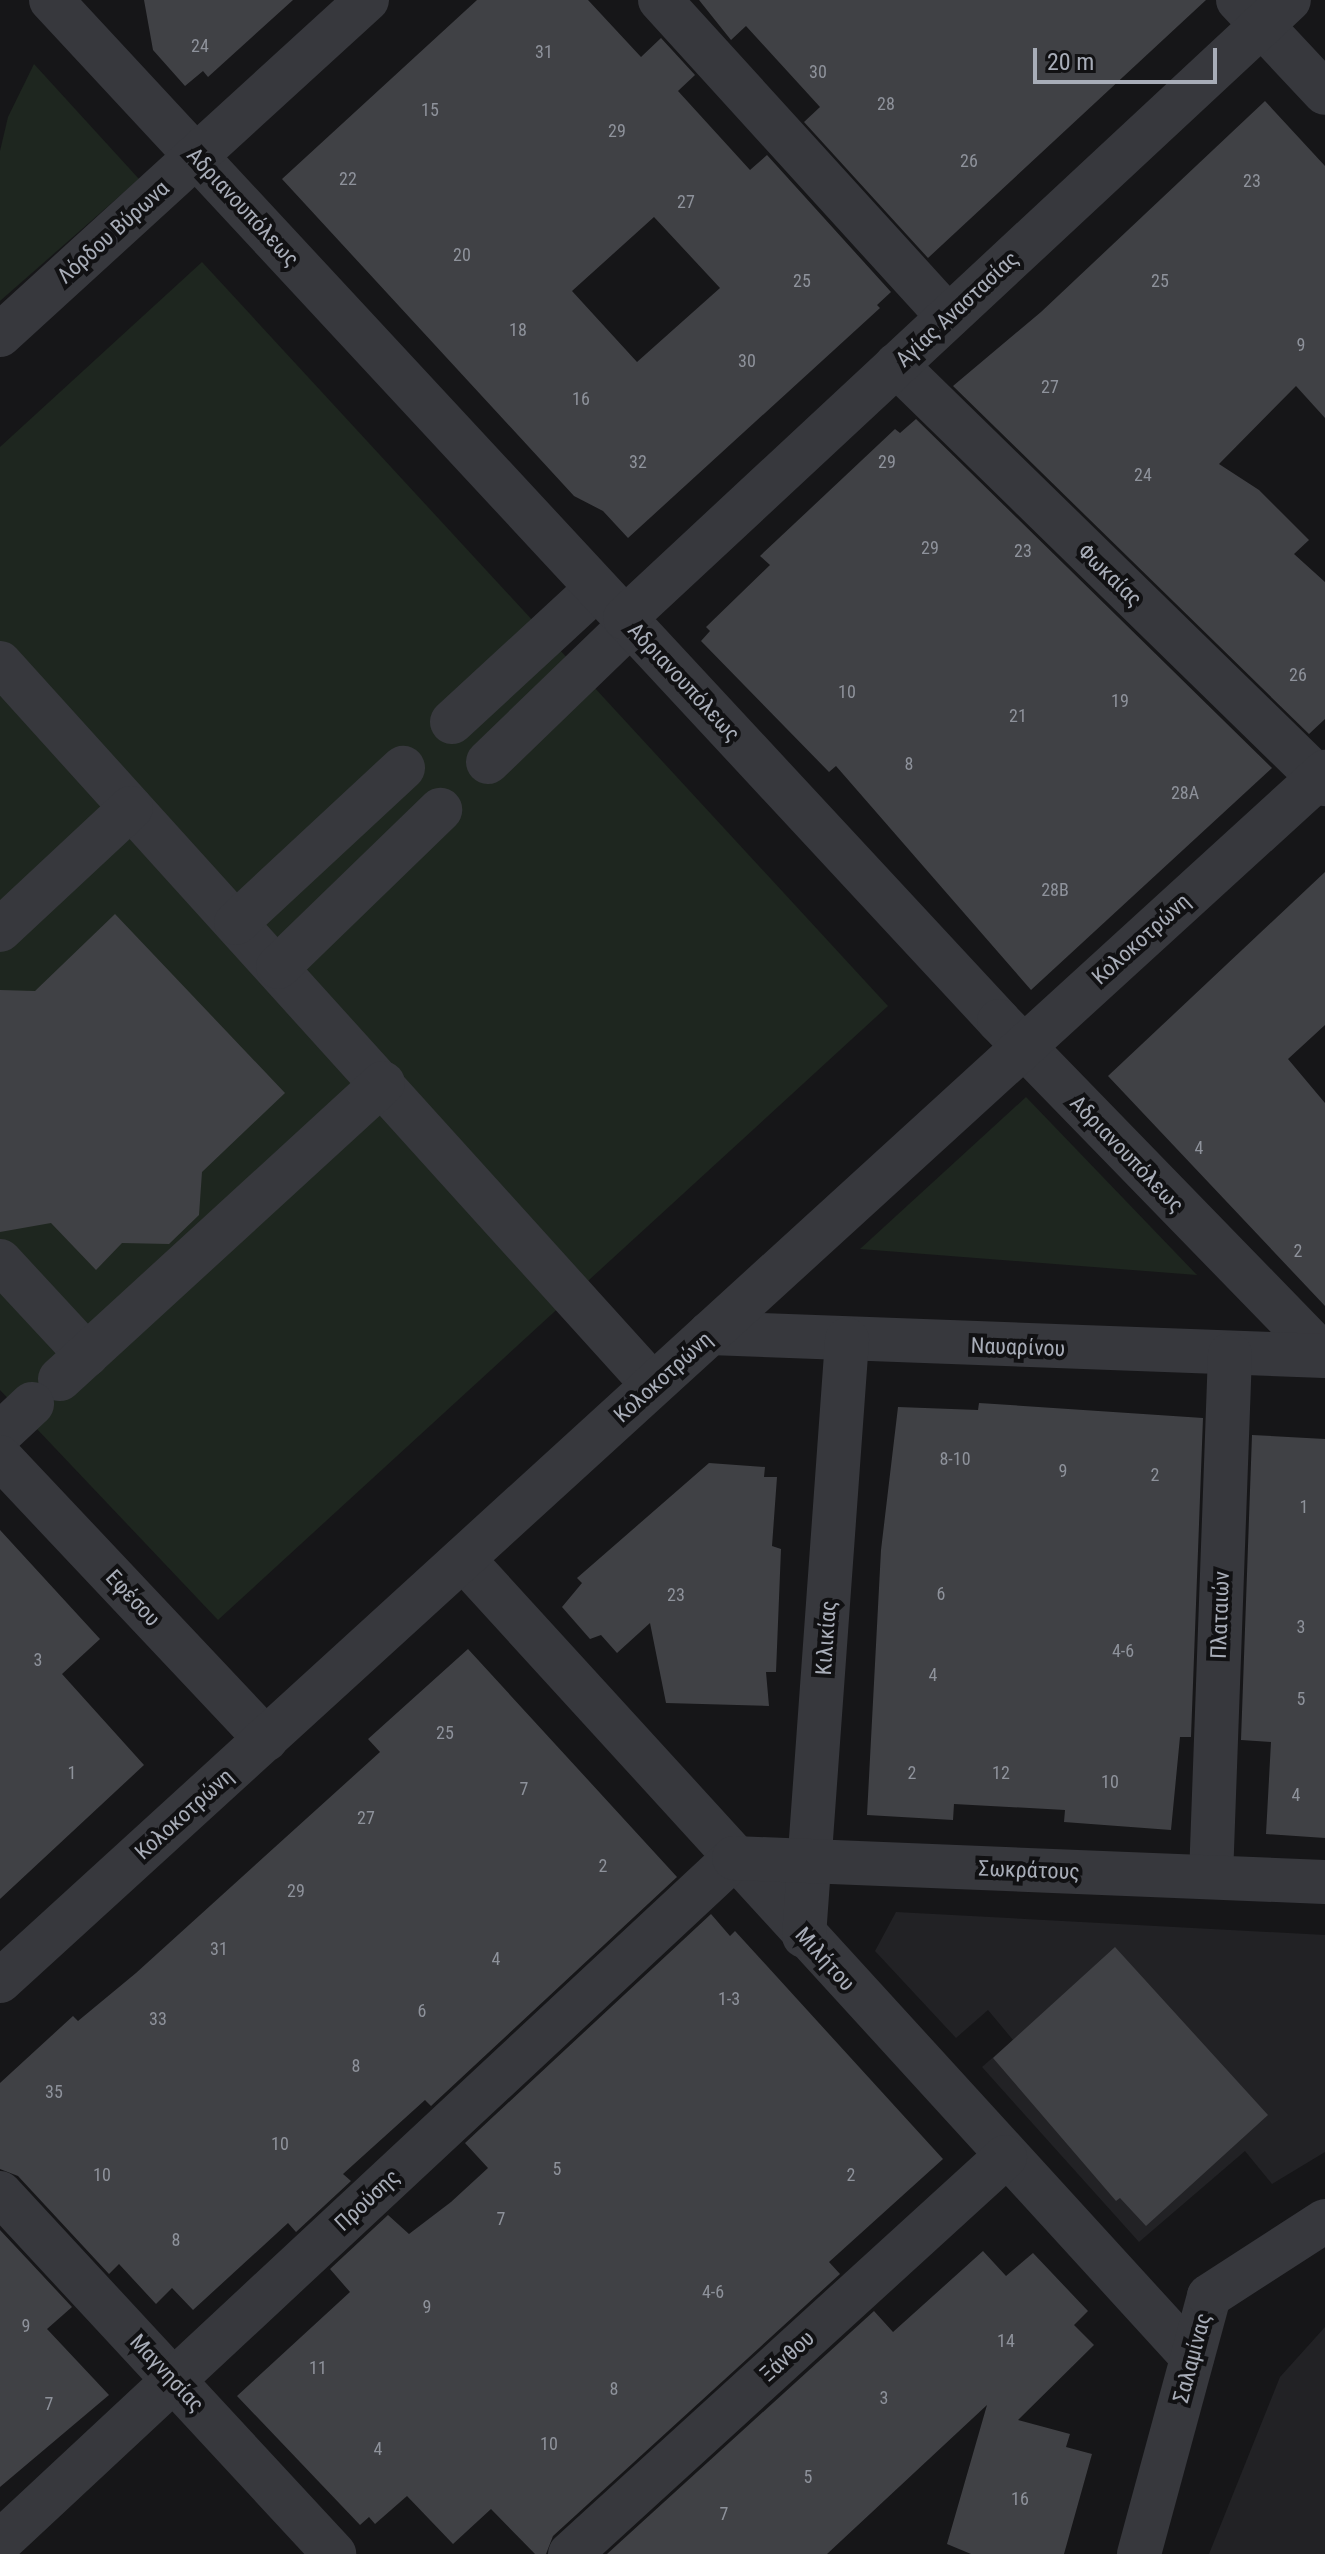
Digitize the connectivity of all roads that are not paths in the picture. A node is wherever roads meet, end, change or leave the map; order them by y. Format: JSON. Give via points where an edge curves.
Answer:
{"nodes":[{"id":1,"x":51,"y":0,"type":"edge"},
{"id":2,"x":367,"y":0,"type":"edge"},
{"id":3,"x":660,"y":0,"type":"edge"},
{"id":4,"x":1263,"y":8,"type":"edge"},
{"id":5,"x":1325,"y":93,"type":"edge"},
{"id":6,"x":196,"y":157,"type":"junction"},
{"id":7,"x":948,"y":317,"type":"junction"},
{"id":8,"x":0,"y":335,"type":"edge"},
{"id":9,"x":896,"y":365,"type":"junction"},
{"id":10,"x":618,"y":610,"type":"junction"},
{"id":11,"x":0,"y":663,"type":"edge"},
{"id":12,"x":452,"y":722,"type":"dead end"},
{"id":13,"x":488,"y":762,"type":"dead end"},
{"id":14,"x":403,"y":768,"type":"dead end"},
{"id":15,"x":1323,"y":778,"type":"edge"},
{"id":16,"x":131,"y":808,"type":"junction"},
{"id":17,"x":440,"y":810,"type":"dead end"},
{"id":18,"x":236,"y":923,"type":"junction"},
{"id":19,"x":0,"y":930,"type":"edge"},
{"id":20,"x":278,"y":967,"type":"junction"},
{"id":21,"x":1023,"y":1046,"type":"junction"},
{"id":22,"x":383,"y":1083,"type":"junction"},
{"id":23,"x":0,"y":1261,"type":"edge"},
{"id":24,"x":710,"y":1333,"type":"junction"},
{"id":25,"x":847,"y":1340,"type":"junction"},
{"id":26,"x":1230,"y":1354,"type":"junction"},
{"id":27,"x":1325,"y":1356,"type":"edge"},
{"id":28,"x":59,"y":1379,"type":"junction"},
{"id":29,"x":653,"y":1385,"type":"junction"},
{"id":30,"x":0,"y":1434,"type":"edge"},
{"id":31,"x":0,"y":1457,"type":"edge"},
{"id":32,"x":463,"y":1559,"type":"junction"},
{"id":33,"x":266,"y":1739,"type":"junction"},
{"id":34,"x":734,"y":1858,"type":"junction"},
{"id":35,"x":809,"y":1861,"type":"junction"},
{"id":36,"x":1211,"y":1877,"type":"junction"},
{"id":37,"x":1325,"y":1882,"type":"edge"},
{"id":38,"x":804,"y":1936,"type":"junction"},
{"id":39,"x":0,"y":1981,"type":"edge"},
{"id":40,"x":1005,"y":2157,"type":"junction"},
{"id":41,"x":0,"y":2193,"type":"edge"},
{"id":42,"x":1325,"y":2221,"type":"edge"},
{"id":43,"x":1192,"y":2357,"type":"junction"},
{"id":44,"x":174,"y":2380,"type":"junction"},
{"id":45,"x":0,"y":2542,"type":"edge"},
{"id":46,"x":334,"y":2554,"type":"edge"},
{"id":47,"x":570,"y":2554,"type":"edge"},
{"id":48,"x":1139,"y":2554,"type":"edge"}],
"edges":[{"from":1,"to":6,"type":"street","name":"Αδριανουπόλεως"},
{"from":2,"to":6,"type":"street","name":"Λόρδου Βύρωνα"},
{"from":3,"to":7,"type":"street"},
{"from":4,"to":5,"type":"street"},
{"from":4,"to":7,"type":"street","name":"Αγίας Αναστασίας"},
{"from":6,"to":8,"type":"street","name":"Λόρδου Βύρωνα"},
{"from":6,"to":10,"type":"street","name":"Αδριανουπόλεως"},
{"from":7,"to":9,"type":"street","name":"Αγίας Αναστασίας"},
{"from":9,"to":10,"type":"street","name":"Αγίας Αναστασίας"},
{"from":9,"to":15,"type":"street","name":"Φωκαίας"},
{"from":10,"to":12,"type":"street"},
{"from":10,"to":13,"type":"street"},
{"from":10,"to":21,"type":"street","name":"Αδριανουπόλεως"},
{"from":11,"to":16,"type":"street"},
{"from":14,"to":18,"type":"street"},
{"from":15,"to":21,"type":"street","name":"Κολοκοτρώνη"},
{"from":16,"to":18,"type":"street"},
{"from":16,"to":19,"type":"street"},
{"from":17,"to":20,"type":"street"},
{"from":18,"to":20,"type":"street"},
{"from":20,"to":22,"type":"street"},
{"from":21,"to":24,"type":"street","name":"Κολοκοτρώνη"},
{"from":21,"to":27,"type":"street","name":"Αδριανουπόλεως"},
{"from":22,"to":28,"type":"street"},
{"from":22,"to":29,"type":"street"},
{"from":23,"to":28,"type":"street"},
{"from":24,"to":25,"type":"street","name":"Ναυαρίνου"},
{"from":24,"to":29,"type":"street","name":"Κολοκοτρώνη"},
{"from":25,"to":26,"type":"street","name":"Ναυαρίνου"},
{"from":25,"to":35,"type":"street","name":"Κιλικίας"},
{"from":26,"to":27,"type":"street","name":"Ναυαρίνου"},
{"from":26,"to":36,"type":"street","name":"Πλαταιών"},
{"from":28,"to":30,"type":"street"},
{"from":29,"to":32,"type":"street","name":"Κολοκοτρώνη"},
{"from":31,"to":33,"type":"street","name":"Εφέσου"},
{"from":32,"to":33,"type":"street","name":"Κολοκοτρώνη"},
{"from":32,"to":34,"type":"street","name":"Μιλήτου"},
{"from":33,"to":39,"type":"street","name":"Κολοκοτρώνη"},
{"from":34,"to":35,"type":"street","name":"Σωκράτους"},
{"from":34,"to":38,"type":"street","name":"Μιλήτου"},
{"from":34,"to":44,"type":"street","name":"Προύσης"},
{"from":35,"to":36,"type":"street","name":"Σωκράτους"},
{"from":35,"to":38,"type":"street","name":"Κιλικίας"},
{"from":36,"to":37,"type":"street","name":"Σωκράτους"},
{"from":38,"to":40,"type":"street","name":"Μιλήτου"},
{"from":40,"to":43,"type":"street","name":"Μιλήτου"},
{"from":40,"to":47,"type":"street","name":"Ξάνθου"},
{"from":41,"to":44,"type":"street","name":"Μαγνησίας"},
{"from":42,"to":43,"type":"street","name":"Σαλαμίνας","via":[[1209,2296]]},
{"from":43,"to":48,"type":"street","name":"Σαλαμίνας"},
{"from":44,"to":45,"type":"street","name":"Προύσης"},
{"from":44,"to":46,"type":"street","name":"Μαγνησίας"}]}
